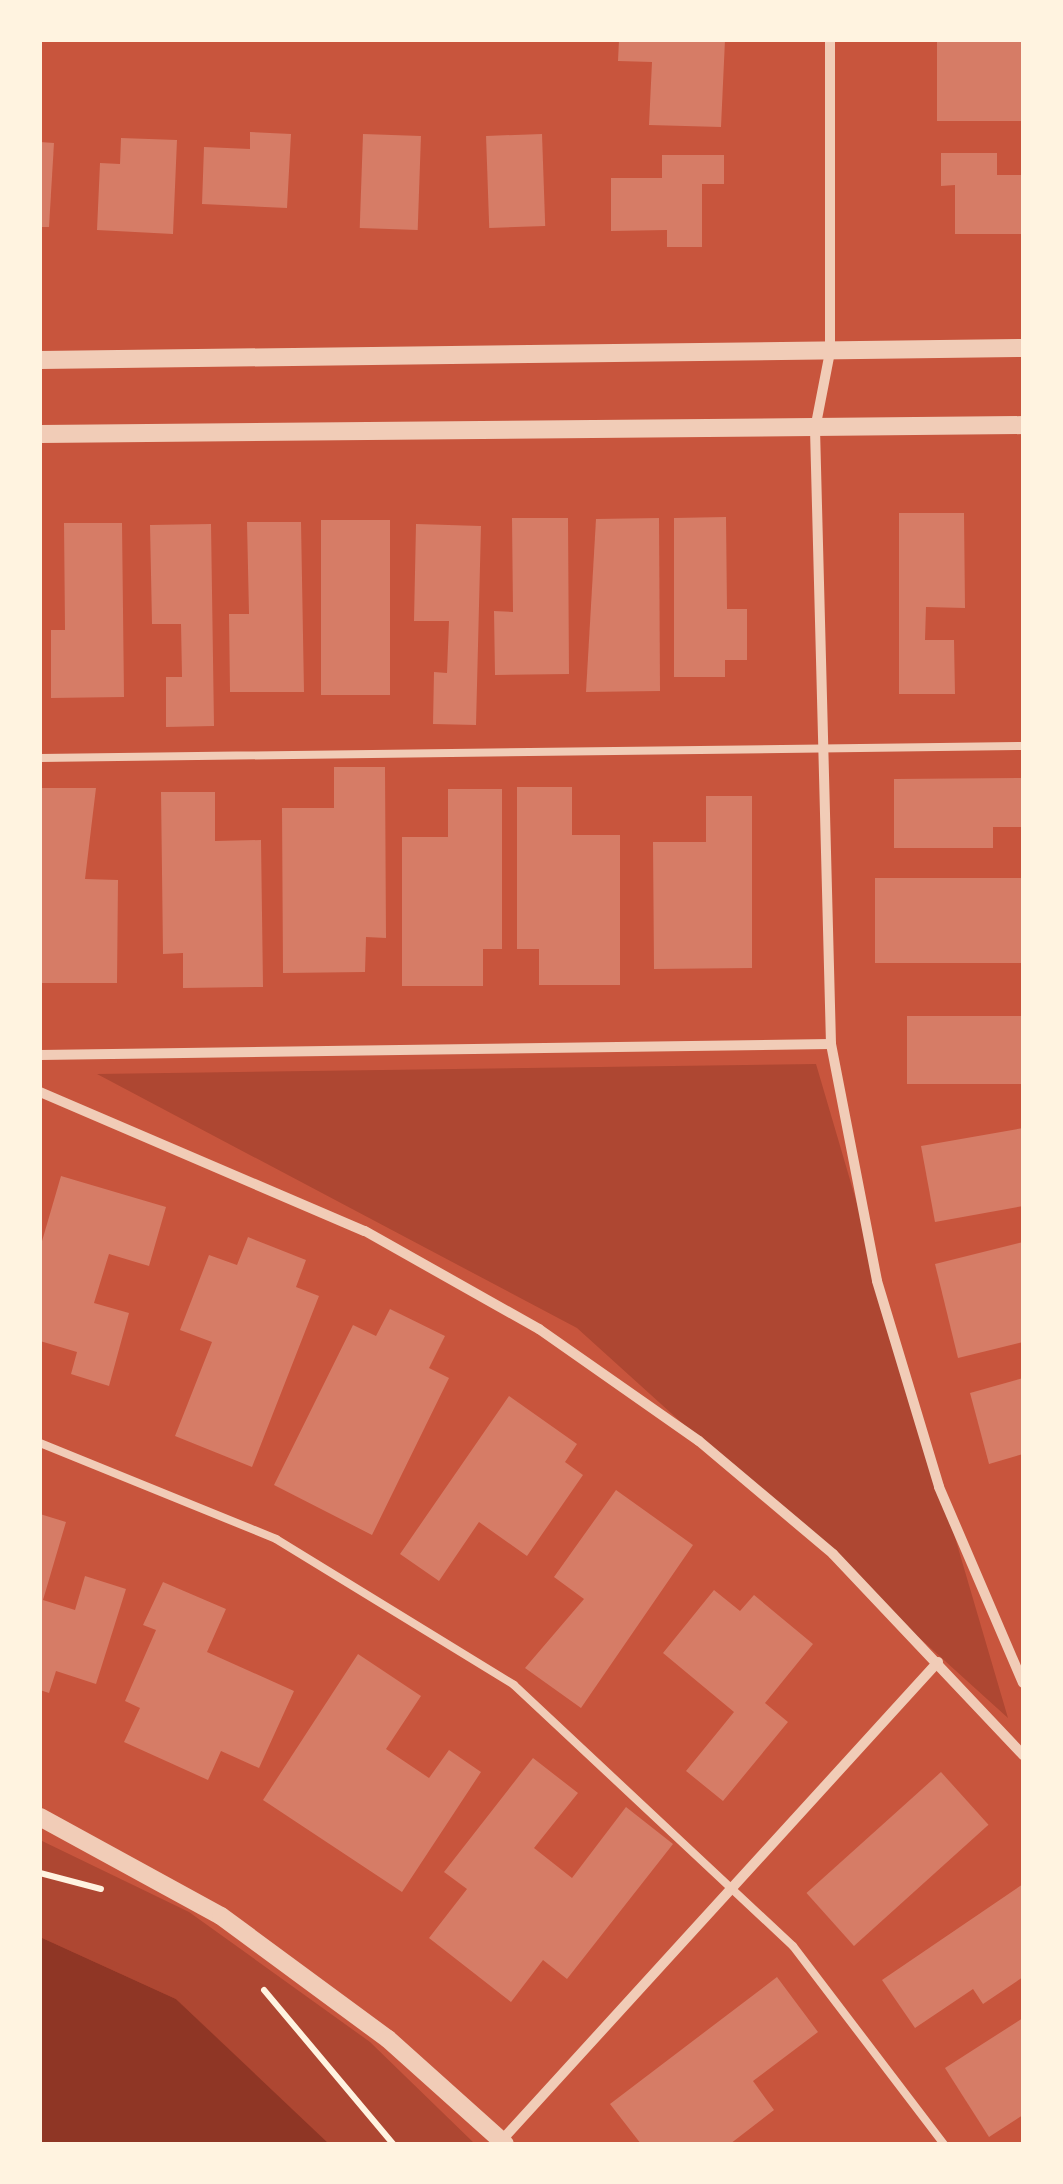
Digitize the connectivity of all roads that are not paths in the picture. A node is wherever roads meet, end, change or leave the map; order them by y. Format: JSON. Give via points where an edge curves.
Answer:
{"nodes":[{"id":1,"x":830,"y":40,"type":"edge"},
{"id":2,"x":1023,"y":348,"type":"edge"},
{"id":3,"x":830,"y":352,"type":"junction"},
{"id":4,"x":40,"y":360,"type":"edge"},
{"id":5,"x":1023,"y":425,"type":"edge"},
{"id":6,"x":815,"y":429,"type":"junction"},
{"id":7,"x":40,"y":434,"type":"edge"},
{"id":8,"x":1023,"y":746,"type":"edge"},
{"id":9,"x":817,"y":748,"type":"junction"},
{"id":10,"x":40,"y":758,"type":"edge"},
{"id":11,"x":831,"y":1044,"type":"junction"},
{"id":12,"x":40,"y":1055,"type":"edge"},
{"id":13,"x":40,"y":1092,"type":"edge"},
{"id":14,"x":40,"y":1443,"type":"edge"},
{"id":15,"x":938,"y":1662,"type":"junction"},
{"id":16,"x":1023,"y":1684,"type":"edge"},
{"id":17,"x":1023,"y":1755,"type":"edge"},
{"id":18,"x":40,"y":1816,"type":"edge"},
{"id":19,"x":736,"y":1886,"type":"junction"},
{"id":20,"x":504,"y":2142,"type":"edge"},
{"id":21,"x":944,"y":2144,"type":"edge"}],
"edges":[{"from":1,"to":3,"type":"street"},
{"from":2,"to":3,"type":"street"},
{"from":3,"to":4,"type":"street"},
{"from":3,"to":6,"type":"street"},
{"from":5,"to":6,"type":"street"},
{"from":6,"to":7,"type":"street"},
{"from":6,"to":9,"type":"street"},
{"from":8,"to":9,"type":"lane"},
{"from":9,"to":10,"type":"lane"},
{"from":9,"to":11,"type":"street"},
{"from":11,"to":12,"type":"street"},
{"from":11,"to":16,"type":"street","via":[[878,1281],[934,1468]]},
{"from":13,"to":15,"type":"street","via":[[365,1231],[539,1329],[714,1454],[832,1554]]},
{"from":14,"to":19,"type":"lane","via":[[276,1539],[396,1608],[514,1685]]},
{"from":15,"to":17,"type":"street"},
{"from":15,"to":19,"type":"street"},
{"from":18,"to":20,"type":"street","via":[[221,1916],[388,2039]]},
{"from":19,"to":20,"type":"street"},
{"from":19,"to":21,"type":"lane"}]}
